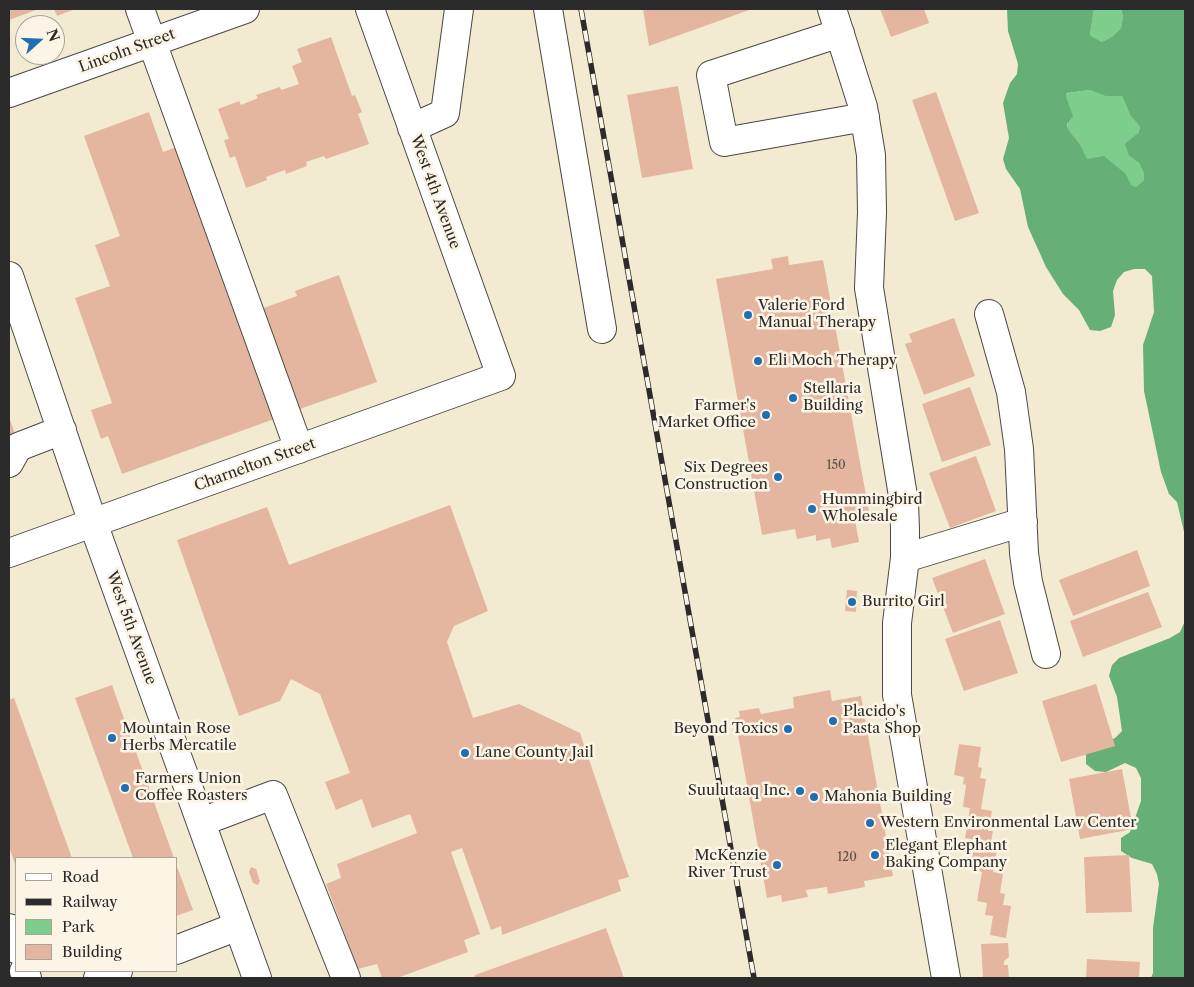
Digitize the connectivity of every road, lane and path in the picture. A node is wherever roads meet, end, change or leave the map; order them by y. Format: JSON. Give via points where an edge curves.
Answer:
{"nodes":[{"id":1,"x":140,"y":9,"type":"edge"},
{"id":2,"x":245,"y":9,"type":"edge"},
{"id":3,"x":370,"y":9,"type":"edge"},
{"id":4,"x":459,"y":9,"type":"edge"},
{"id":5,"x":548,"y":9,"type":"edge"},
{"id":6,"x":836,"y":21,"type":"edge"},
{"id":7,"x":152,"y":42,"type":"junction"},
{"id":8,"x":9,"y":93,"type":"edge"},
{"id":9,"x":865,"y":117,"type":"junction"},
{"id":10,"x":412,"y":128,"type":"junction"},
{"id":11,"x":9,"y":276,"type":"edge"},
{"id":12,"x":990,"y":314,"type":"dead end"},
{"id":13,"x":17,"y":323,"type":"edge"},
{"id":14,"x":602,"y":329,"type":"dead end"},
{"id":15,"x":501,"y":376,"type":"joint"},
{"id":16,"x":62,"y":430,"type":"junction"},
{"id":17,"x":299,"y":449,"type":"junction"},
{"id":18,"x":9,"y":463,"type":"edge"},
{"id":19,"x":1023,"y":522,"type":"junction"},
{"id":20,"x":94,"y":523,"type":"junction"},
{"id":21,"x":9,"y":552,"type":"edge"},
{"id":22,"x":905,"y":558,"type":"junction"},
{"id":23,"x":1046,"y":654,"type":"dead end"},
{"id":24,"x":201,"y":822,"type":"junction"},
{"id":25,"x":238,"y":926,"type":"junction"},
{"id":26,"x":9,"y":928,"type":"edge"},
{"id":27,"x":15,"y":946,"type":"edge"},
{"id":28,"x":178,"y":949,"type":"edge"},
{"id":29,"x":115,"y":972,"type":"edge"},
{"id":30,"x":98,"y":978,"type":"edge"},
{"id":31,"x":256,"y":978,"type":"edge"},
{"id":32,"x":346,"y":978,"type":"edge"},
{"id":33,"x":946,"y":978,"type":"edge"}],
"edges":[{"from":1,"to":7,"type":"street"},
{"from":2,"to":7,"type":"street","name":"Lincoln Street"},
{"from":3,"to":10,"type":"street","name":"West 4th Avenue"},
{"from":4,"to":10,"type":"street","via":[[445,113]]},
{"from":5,"to":14,"type":"street"},
{"from":6,"to":9,"type":"street"},
{"from":6,"to":9,"type":"street","via":[[710,75],[724,142]]},
{"from":7,"to":8,"type":"street","name":"Lincoln Street"},
{"from":7,"to":17,"type":"street"},
{"from":9,"to":22,"type":"street","via":[[871,155],[869,288],[904,502]]},
{"from":10,"to":15,"type":"street","name":"West 4th Avenue"},
{"from":11,"to":13,"type":"street","name":"West 5th Avenue"},
{"from":12,"to":19,"type":"street","via":[[1011,392],[1020,449]]},
{"from":13,"to":16,"type":"street","name":"West 5th Avenue"},
{"from":15,"to":17,"type":"street","name":"Charnelton Street"},
{"from":16,"to":18,"type":"street","via":[[18,447]]},
{"from":16,"to":20,"type":"street","name":"West 5th Avenue"},
{"from":17,"to":20,"type":"street","name":"Charnelton Street"},
{"from":19,"to":22,"type":"street"},
{"from":19,"to":23,"type":"street","via":[[1028,582]]},
{"from":20,"to":21,"type":"street","name":"Charnelton Street"},
{"from":20,"to":24,"type":"street","name":"West 5th Avenue"},
{"from":22,"to":33,"type":"street","via":[[897,623],[897,695]]},
{"from":24,"to":25,"type":"street","name":"West 5th Avenue"},
{"from":24,"to":32,"type":"street","via":[[273,795]]},
{"from":25,"to":28,"type":"street"},
{"from":25,"to":31,"type":"street","name":"West 5th Avenue"},
{"from":26,"to":27,"type":"street"},
{"from":29,"to":30,"type":"street"}]}
